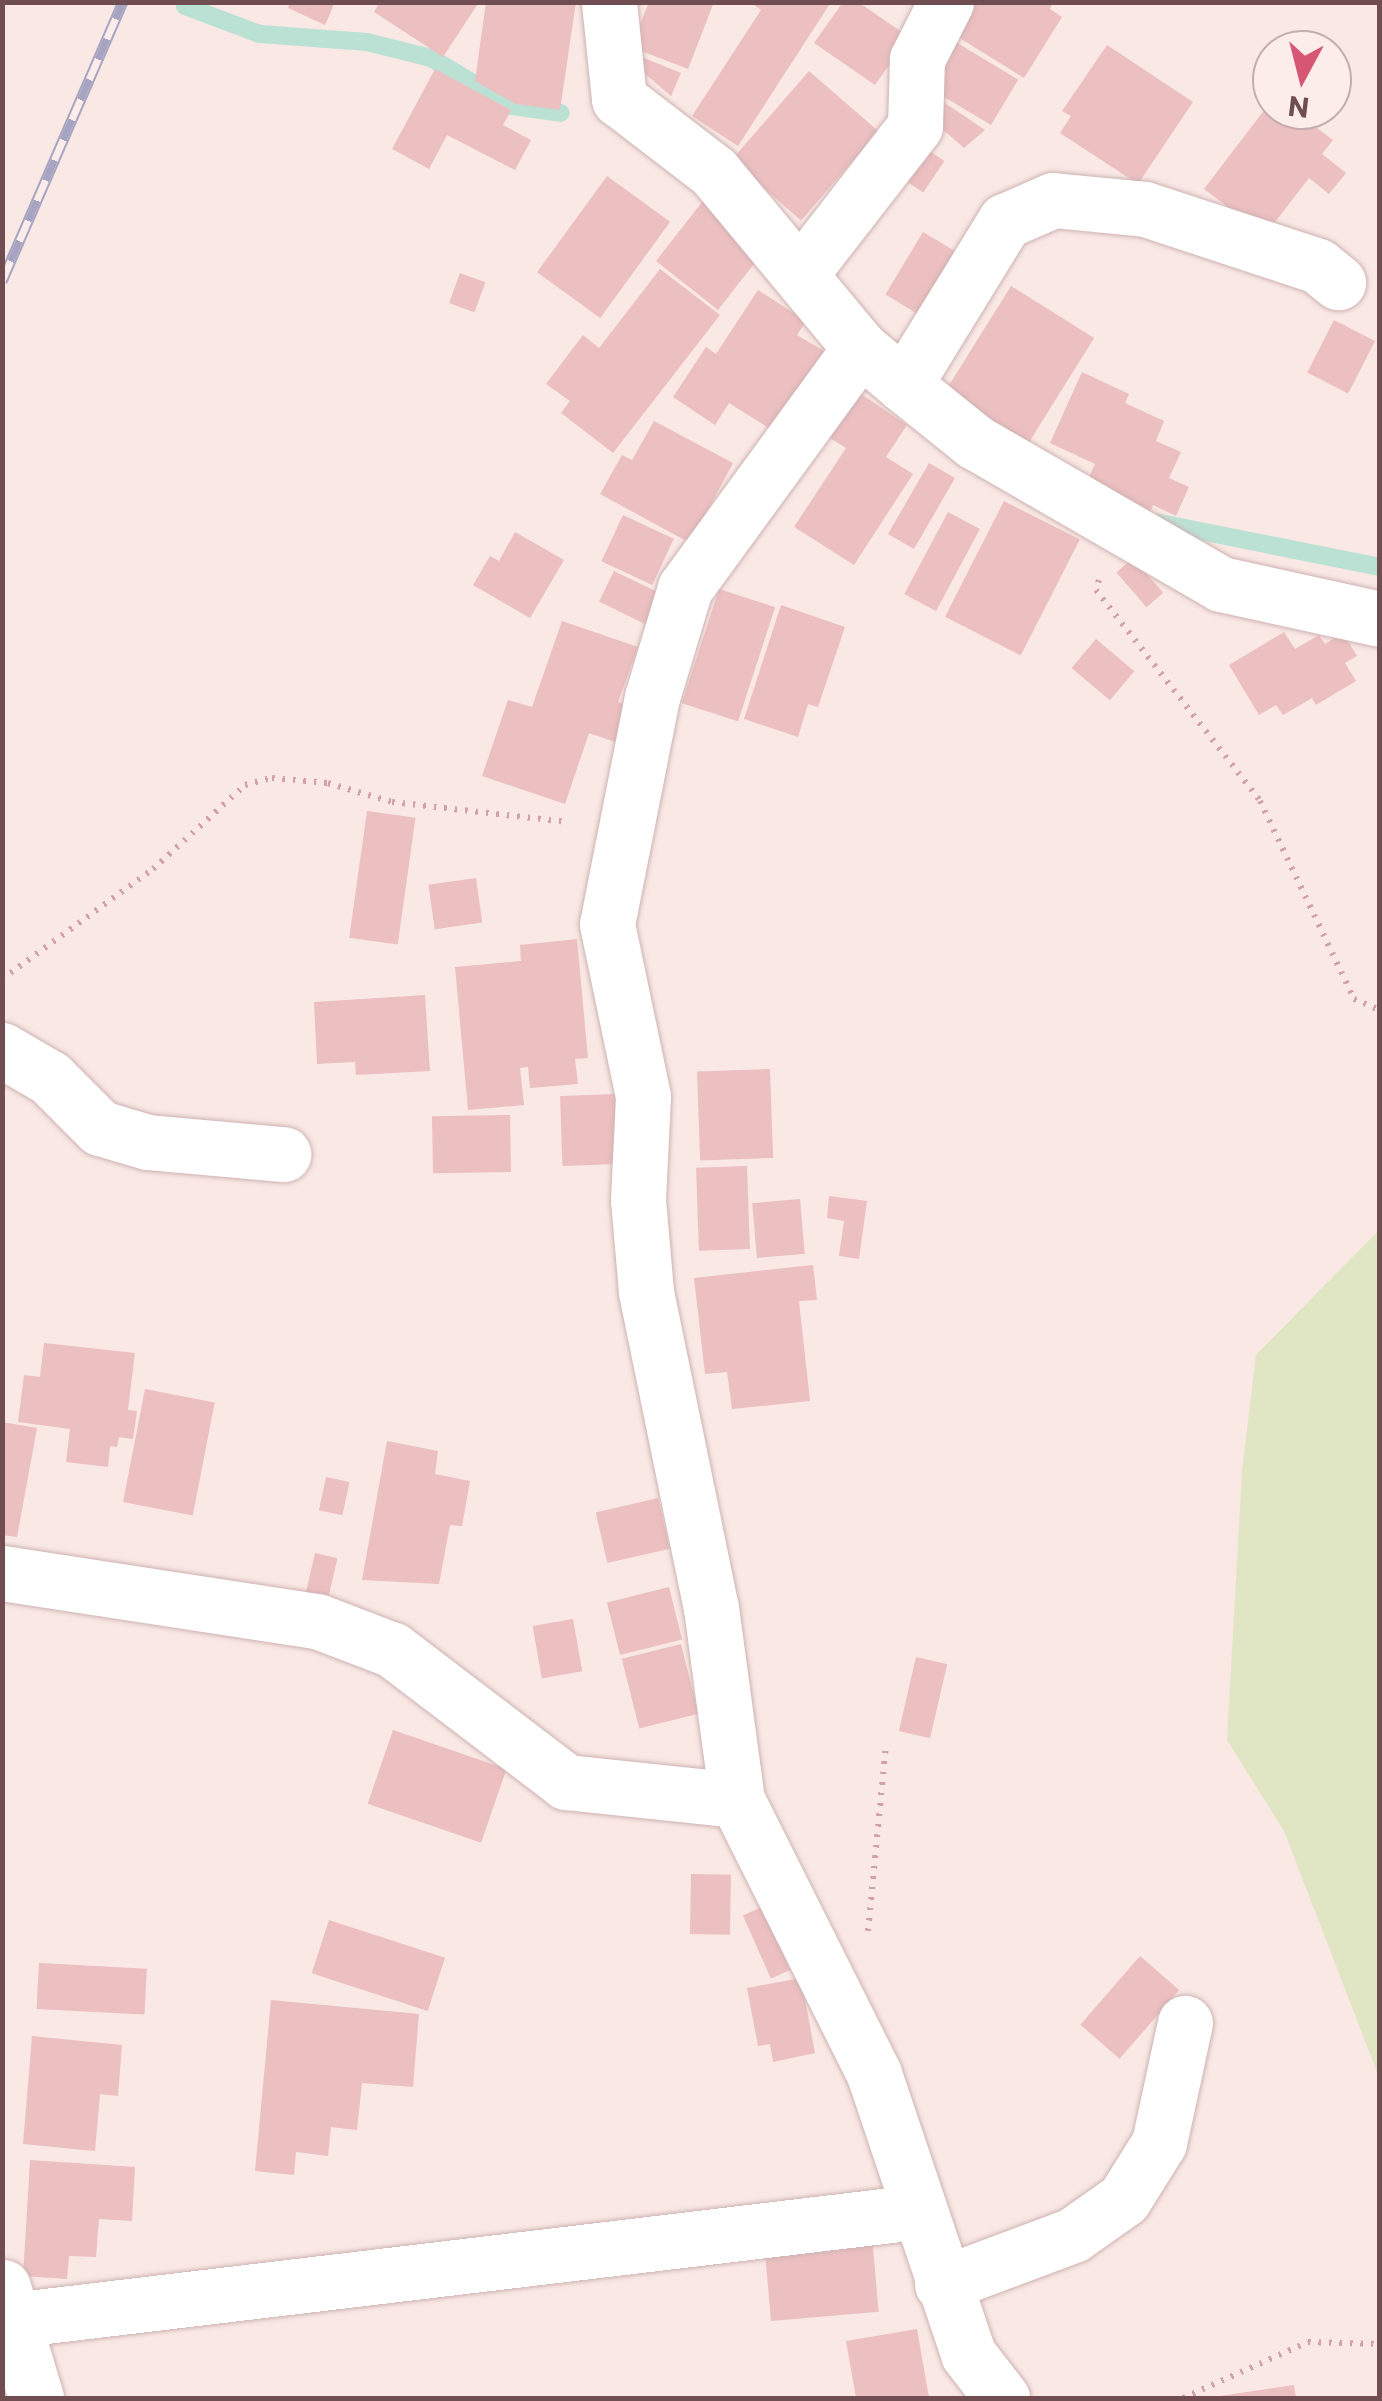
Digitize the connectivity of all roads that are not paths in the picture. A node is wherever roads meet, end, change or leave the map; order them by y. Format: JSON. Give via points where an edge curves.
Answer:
{"nodes":[{"id":1,"x":609,"y":2,"type":"edge"},
{"id":2,"x":946,"y":2,"type":"edge"},
{"id":3,"x":801,"y":273,"type":"junction"},
{"id":4,"x":1338,"y":282,"type":"dead end"},
{"id":5,"x":860,"y":348,"type":"junction"},
{"id":6,"x":904,"y":386,"type":"junction"},
{"id":7,"x":1380,"y":620,"type":"edge"},
{"id":8,"x":2,"y":1050,"type":"edge"},
{"id":9,"x":283,"y":1154,"type":"dead end"},
{"id":10,"x":2,"y":1573,"type":"edge"},
{"id":11,"x":737,"y":1800,"type":"junction"},
{"id":12,"x":1186,"y":2023,"type":"dead end"},
{"id":13,"x":916,"y":2212,"type":"junction"},
{"id":14,"x":942,"y":2284,"type":"junction"},
{"id":15,"x":7,"y":2302,"type":"edge"},
{"id":16,"x":36,"y":2398,"type":"edge"},
{"id":17,"x":1002,"y":2398,"type":"edge"}],
"edges":[{"from":1,"to":3,"type":"street","via":[[620,99],[714,172]]},
{"from":2,"to":3,"type":"street","via":[[916,59],[915,126]]},
{"from":3,"to":5,"type":"street"},
{"from":4,"to":6,"type":"street","via":[[1318,266],[1144,209],[1053,200],[1005,221]]},
{"from":5,"to":6,"type":"street"},
{"from":5,"to":11,"type":"street","via":[[684,588],[607,924],[642,1098],[638,1200],[646,1292],[710,1608]]},
{"from":6,"to":7,"type":"street","via":[[975,442],[1221,584]]},
{"from":8,"to":9,"type":"street","via":[[50,1078],[100,1128],[148,1142]]},
{"from":10,"to":11,"type":"street","via":[[317,1620],[393,1650],[566,1782]]},
{"from":11,"to":13,"type":"street","via":[[874,2074]]},
{"from":12,"to":14,"type":"street","via":[[1159,2143],[1124,2198],[1073,2235]]},
{"from":13,"to":14,"type":"street"},
{"from":13,"to":15,"type":"street"},
{"from":14,"to":17,"type":"street","via":[[968,2354]]},
{"from":15,"to":16,"type":"street"}]}
